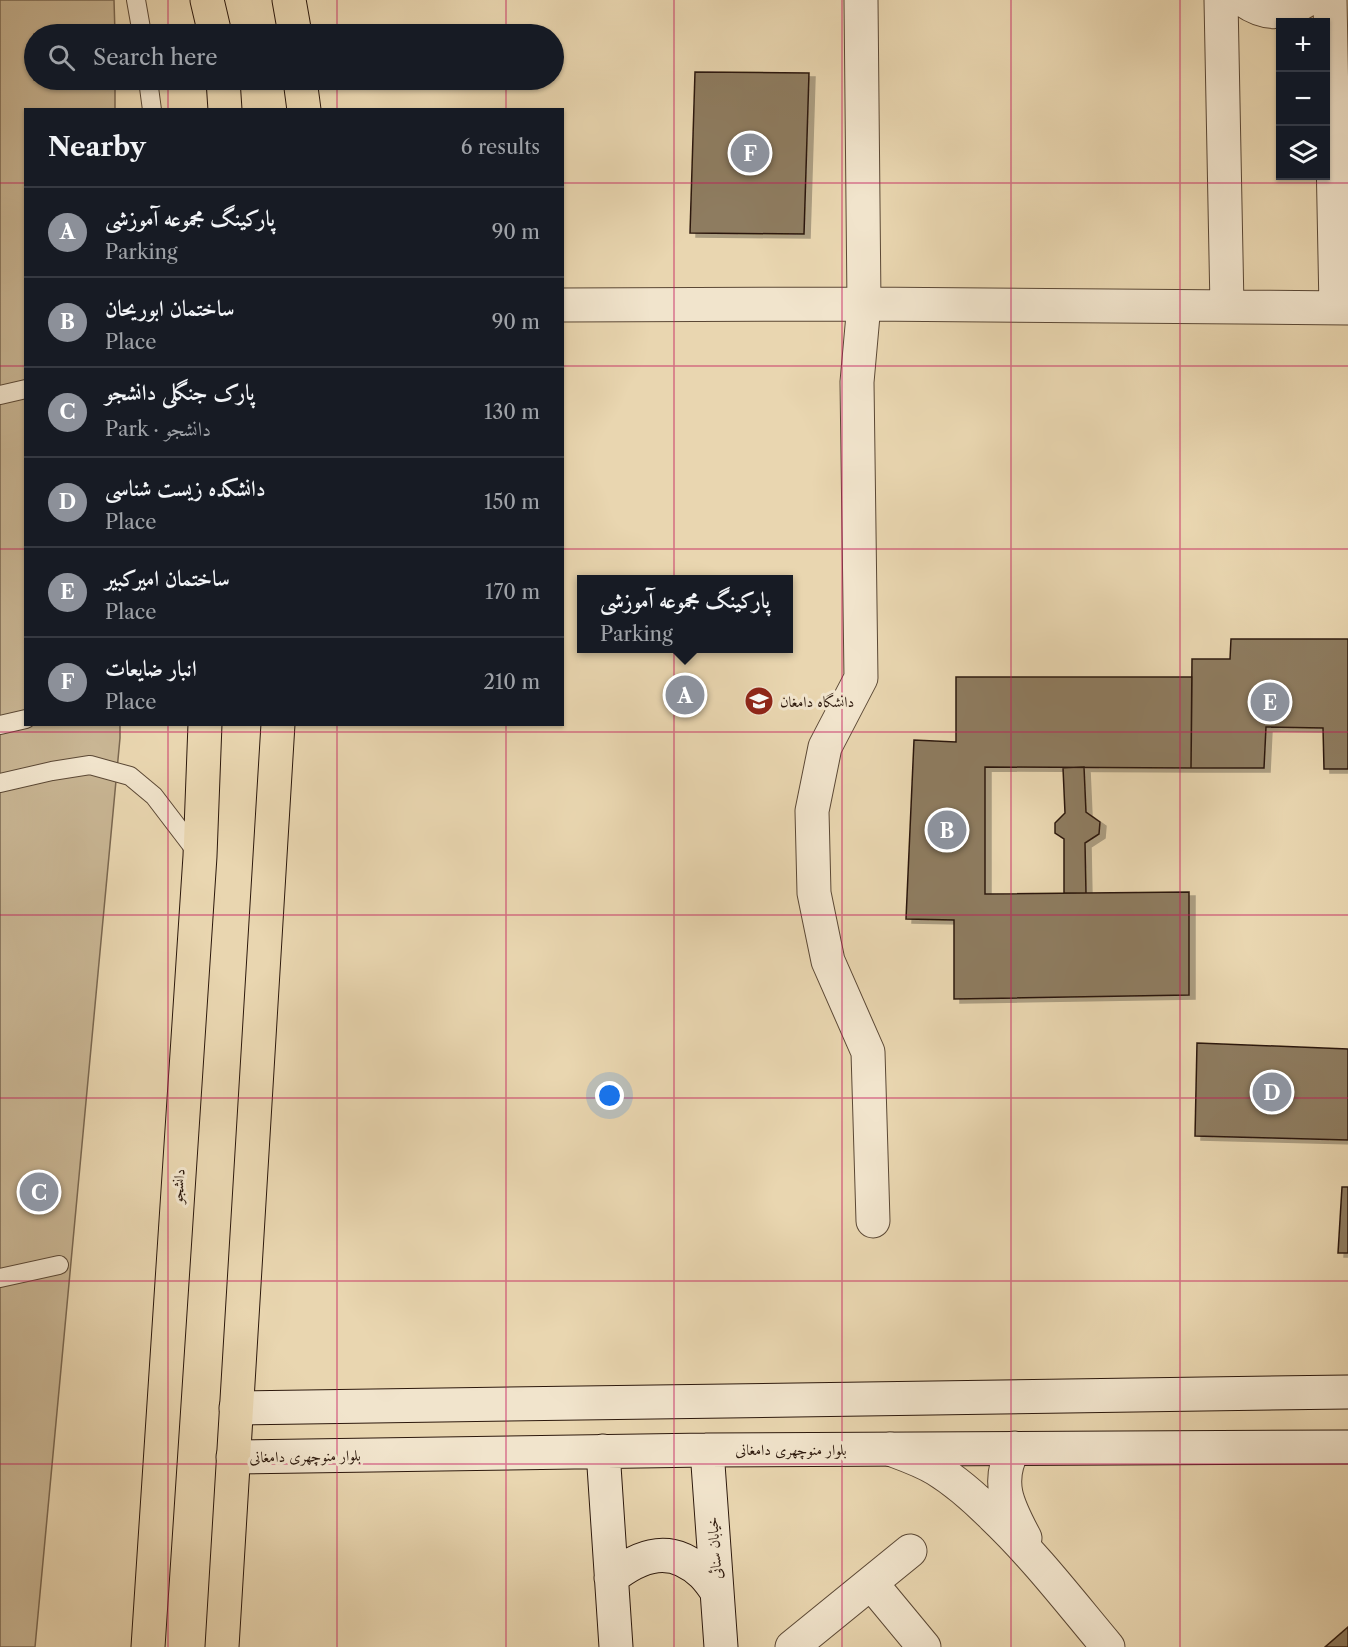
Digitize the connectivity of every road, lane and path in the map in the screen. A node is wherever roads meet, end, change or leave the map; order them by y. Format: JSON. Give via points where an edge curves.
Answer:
{"nodes":[{"id":1,"x":136,"y":0,"type":"edge"},
{"id":2,"x":207,"y":0,"type":"edge"},
{"id":3,"x":290,"y":0,"type":"edge"},
{"id":4,"x":861,"y":0,"type":"edge"},
{"id":5,"x":1221,"y":0,"type":"edge"},
{"id":6,"x":1243,"y":0,"type":"edge"},
{"id":7,"x":1307,"y":0,"type":"edge"},
{"id":8,"x":1330,"y":0,"type":"edge"},
{"id":9,"x":140,"y":24,"type":"edge"},
{"id":10,"x":213,"y":24,"type":"edge"},
{"id":11,"x":294,"y":24,"type":"edge"},
{"id":12,"x":149,"y":90,"type":"edge"},
{"id":13,"x":224,"y":90,"type":"edge"},
{"id":14,"x":301,"y":90,"type":"edge"},
{"id":15,"x":152,"y":108,"type":"edge"},
{"id":16,"x":225,"y":108,"type":"edge"},
{"id":17,"x":304,"y":108,"type":"edge"},
{"id":18,"x":564,"y":304,"type":"edge"},
{"id":19,"x":864,"y":304,"type":"junction"},
{"id":20,"x":1227,"y":307,"type":"junction"},
{"id":21,"x":1342,"y":308,"type":"edge"},
{"id":22,"x":24,"y":389,"type":"edge"},
{"id":23,"x":0,"y":395,"type":"edge"},
{"id":24,"x":24,"y":719,"type":"edge"},
{"id":25,"x":0,"y":725,"type":"edge"},
{"id":26,"x":205,"y":726,"type":"edge"},
{"id":27,"x":278,"y":726,"type":"edge"},
{"id":28,"x":0,"y":783,"type":"edge"},
{"id":29,"x":200,"y":856,"type":"junction"},
{"id":30,"x":873,"y":1221,"type":"dead end"},
{"id":31,"x":59,"y":1265,"type":"dead end"},
{"id":32,"x":0,"y":1278,"type":"edge"},
{"id":33,"x":1348,"y":1392,"type":"edge"},
{"id":34,"x":330,"y":1407,"type":"junction"},
{"id":35,"x":236,"y":1408,"type":"junction"},
{"id":36,"x":1348,"y":1446,"type":"edge"},
{"id":37,"x":1014,"y":1448,"type":"junction"},
{"id":38,"x":890,"y":1449,"type":"junction"},
{"id":39,"x":707,"y":1450,"type":"junction"},
{"id":40,"x":603,"y":1451,"type":"junction"},
{"id":41,"x":328,"y":1455,"type":"junction"},
{"id":42,"x":233,"y":1458,"type":"junction"},
{"id":43,"x":910,"y":1551,"type":"dead end"},
{"id":44,"x":1038,"y":1564,"type":"junction"},
{"id":45,"x":611,"y":1578,"type":"junction"},
{"id":46,"x":871,"y":1583,"type":"junction"},
{"id":47,"x":717,"y":1592,"type":"junction"},
{"id":48,"x":148,"y":1647,"type":"edge"},
{"id":49,"x":222,"y":1647,"type":"edge"},
{"id":50,"x":616,"y":1647,"type":"edge"},
{"id":51,"x":721,"y":1647,"type":"edge"},
{"id":52,"x":792,"y":1647,"type":"edge"},
{"id":53,"x":924,"y":1647,"type":"edge"},
{"id":54,"x":1108,"y":1647,"type":"edge"}],
"edges":[{"from":1,"to":9,"type":"lane"},
{"from":2,"to":10,"type":"main road"},
{"from":3,"to":11,"type":"main road"},
{"from":4,"to":19,"type":"street"},
{"from":5,"to":20,"type":"street"},
{"from":6,"to":7,"type":"street","via":[[1274,12],[1295,8]]},
{"from":8,"to":21,"type":"street"},
{"from":12,"to":15,"type":"lane"},
{"from":13,"to":16,"type":"main road"},
{"from":14,"to":17,"type":"main road"},
{"from":18,"to":19,"type":"street"},
{"from":19,"to":20,"type":"street"},
{"from":19,"to":30,"type":"street","via":[[857,382],[861,678],[825,747],[812,811],[814,893],[828,961],[868,1053]]},
{"from":20,"to":21,"type":"street"},
{"from":22,"to":23,"type":"lane"},
{"from":24,"to":25,"type":"lane"},
{"from":26,"to":29,"type":"main road","name":"دانشجو"},
{"from":27,"to":35,"type":"main road"},
{"from":28,"to":29,"type":"lane","via":[[90,765],[130,776],[154,796]]},
{"from":29,"to":48,"type":"main road","name":"دانشجو"},
{"from":31,"to":32,"type":"lane"},
{"from":33,"to":34,"type":"street"},
{"from":34,"to":35,"type":"street"},
{"from":34,"to":41,"type":"street","via":[[312,1420],[309,1431],[311,1442]]},
{"from":35,"to":42,"type":"main road"},
{"from":36,"to":37,"type":"street","name":"بلوار منوچهری دامغانی"},
{"from":37,"to":38,"type":"street","name":"بلوار منوچهری دامغانی"},
{"from":37,"to":44,"type":"street","via":[[1005,1472],[1006,1494]]},
{"from":38,"to":39,"type":"street","name":"بلوار منوچهری دامغانی"},
{"from":38,"to":44,"type":"street","via":[[918,1459],[954,1481],[1007,1529]]},
{"from":39,"to":40,"type":"street","name":"بلوار منوچهری دامغانی"},
{"from":39,"to":47,"type":"street","name":"خیابان سنائی"},
{"from":40,"to":41,"type":"street","name":"بلوار منوچهری دامغانی"},
{"from":40,"to":45,"type":"street"},
{"from":41,"to":42,"type":"street","name":"بلوار منوچهری دامغانی"},
{"from":42,"to":49,"type":"main road"},
{"from":43,"to":46,"type":"street"},
{"from":44,"to":54,"type":"street"},
{"from":45,"to":47,"type":"street","via":[[637,1560],[656,1555],[674,1557],[703,1574]]},
{"from":45,"to":50,"type":"street"},
{"from":46,"to":52,"type":"street"},
{"from":46,"to":53,"type":"street"},
{"from":47,"to":51,"type":"street","name":"خیابان سنائی"}]}
